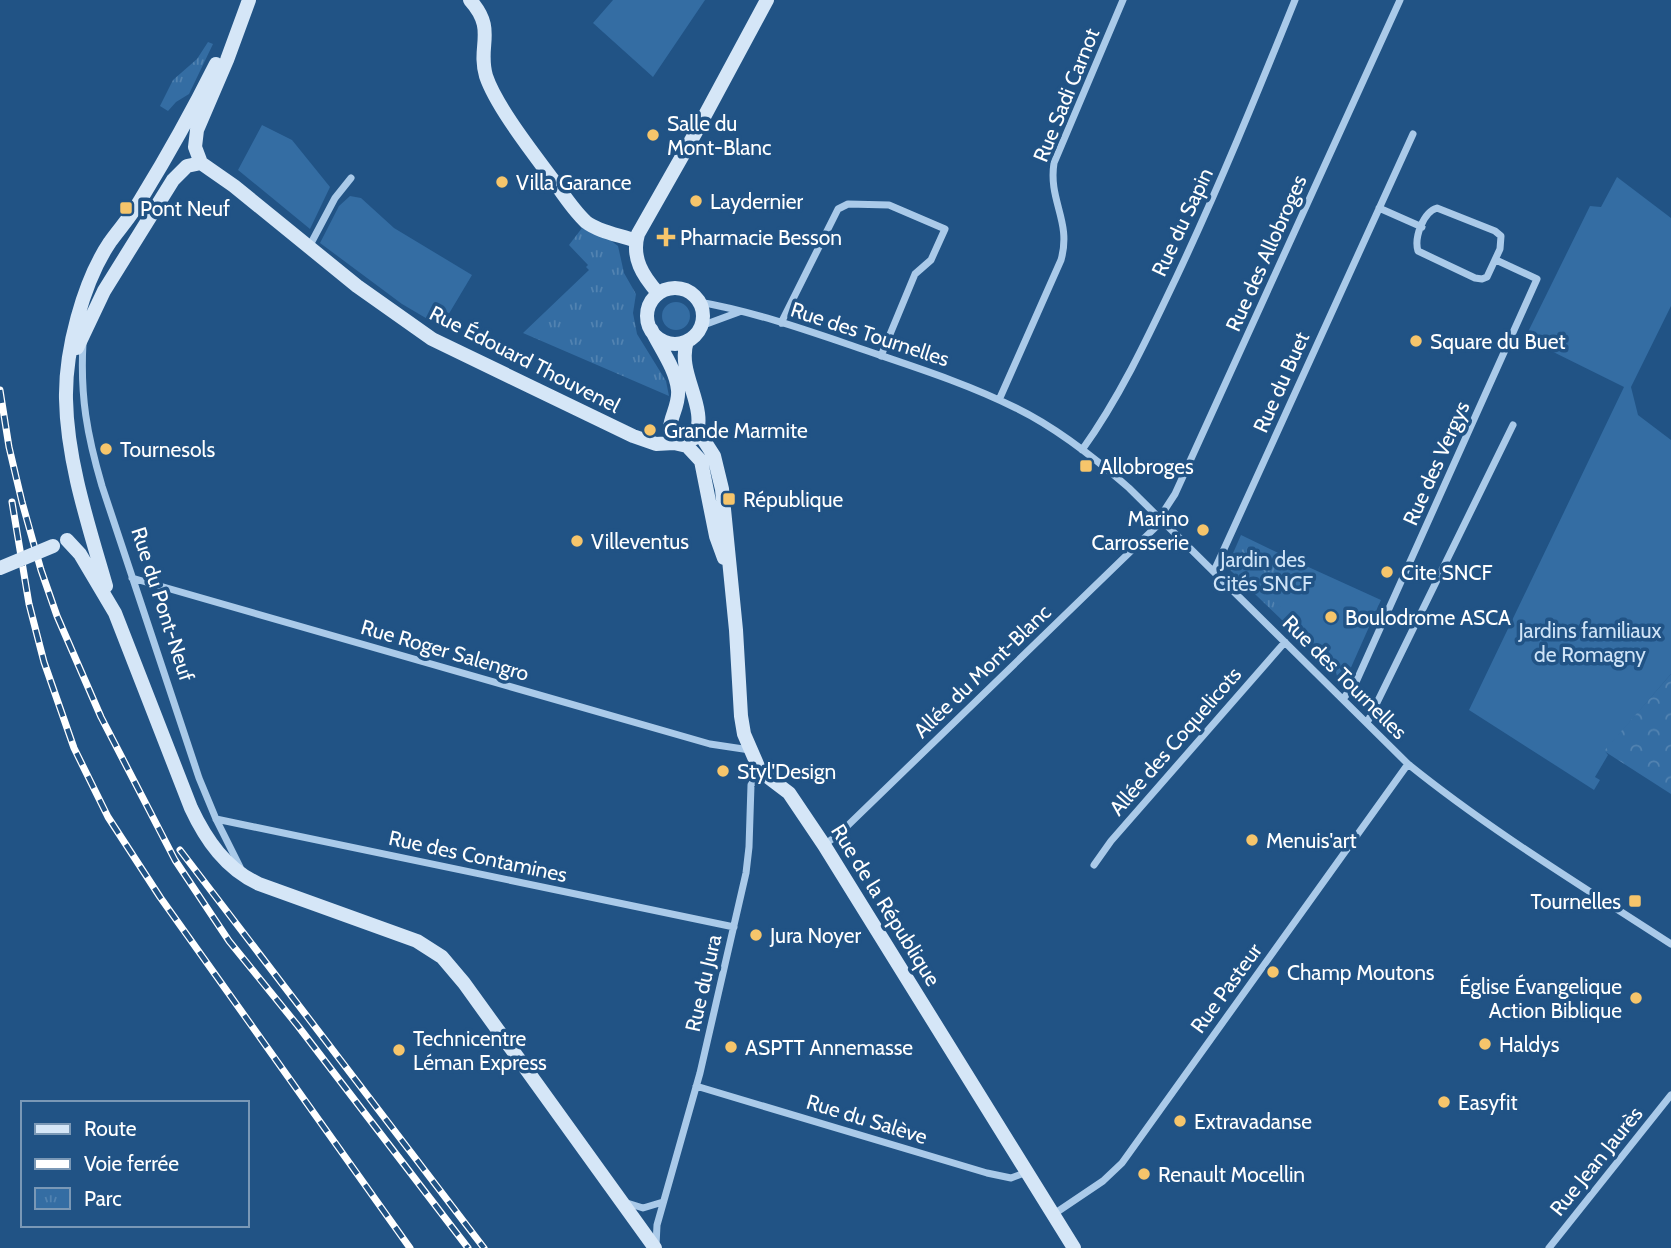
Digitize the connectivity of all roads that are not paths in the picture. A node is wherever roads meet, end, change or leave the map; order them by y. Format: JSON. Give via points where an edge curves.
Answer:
{"nodes":[{"id":1,"x":249,"y":0,"type":"edge"},
{"id":2,"x":470,"y":0,"type":"edge"},
{"id":3,"x":767,"y":0,"type":"edge"},
{"id":4,"x":1123,"y":0,"type":"edge"},
{"id":5,"x":1295,"y":0,"type":"edge"},
{"id":6,"x":1400,"y":0,"type":"edge"},
{"id":7,"x":238,"y":27,"type":"junction"},
{"id":8,"x":1413,"y":134,"type":"dead end"},
{"id":9,"x":201,"y":163,"type":"junction"},
{"id":10,"x":351,"y":178,"type":"dead end"},
{"id":11,"x":1379,"y":208,"type":"junction"},
{"id":12,"x":1422,"y":227,"type":"junction"},
{"id":13,"x":636,"y":241,"type":"junction"},
{"id":14,"x":109,"y":244,"type":"junction"},
{"id":15,"x":309,"y":248,"type":"junction"},
{"id":16,"x":125,"y":257,"type":"junction"},
{"id":17,"x":1496,"y":260,"type":"junction"},
{"id":18,"x":658,"y":293,"type":"junction"},
{"id":19,"x":699,"y":302,"type":"junction"},
{"id":20,"x":739,"y":312,"type":"junction"},
{"id":21,"x":781,"y":323,"type":"junction"},
{"id":22,"x":701,"y":326,"type":"junction"},
{"id":23,"x":651,"y":329,"type":"junction"},
{"id":24,"x":84,"y":333,"type":"junction"},
{"id":25,"x":687,"y":341,"type":"junction"},
{"id":26,"x":881,"y":356,"type":"junction"},
{"id":27,"x":69,"y":365,"type":"junction"},
{"id":28,"x":999,"y":400,"type":"junction"},
{"id":29,"x":1513,"y":425,"type":"dead end"},
{"id":30,"x":698,"y":431,"type":"junction"},
{"id":31,"x":681,"y":444,"type":"junction"},
{"id":32,"x":1082,"y":450,"type":"junction"},
{"id":33,"x":84,"y":508,"type":"junction"},
{"id":34,"x":1161,"y":519,"type":"junction"},
{"id":35,"x":67,"y":540,"type":"junction"},
{"id":36,"x":0,"y":568,"type":"edge"},
{"id":37,"x":728,"y":568,"type":"junction"},
{"id":38,"x":1214,"y":571,"type":"junction"},
{"id":39,"x":132,"y":578,"type":"junction"},
{"id":40,"x":111,"y":602,"type":"junction"},
{"id":41,"x":1285,"y":642,"type":"junction"},
{"id":42,"x":1343,"y":699,"type":"junction"},
{"id":43,"x":1367,"y":723,"type":"junction"},
{"id":44,"x":750,"y":750,"type":"junction"},
{"id":45,"x":1408,"y":764,"type":"junction"},
{"id":46,"x":760,"y":771,"type":"junction"},
{"id":47,"x":216,"y":819,"type":"junction"},
{"id":48,"x":824,"y":845,"type":"junction"},
{"id":49,"x":1094,"y":865,"type":"dead end"},
{"id":50,"x":245,"y":877,"type":"junction"},
{"id":51,"x":734,"y":927,"type":"junction"},
{"id":52,"x":1671,"y":944,"type":"edge"},
{"id":53,"x":696,"y":1086,"type":"junction"},
{"id":54,"x":1671,"y":1095,"type":"edge"},
{"id":55,"x":1027,"y":1172,"type":"junction"},
{"id":56,"x":617,"y":1195,"type":"junction"},
{"id":57,"x":663,"y":1202,"type":"junction"},
{"id":58,"x":1054,"y":1214,"type":"junction"},
{"id":59,"x":656,"y":1248,"type":"edge"},
{"id":60,"x":1074,"y":1248,"type":"edge"},
{"id":61,"x":1549,"y":1248,"type":"edge"}],
"edges":[{"from":1,"to":7,"type":"street","name":"Rue du Pont-Neuf"},
{"from":2,"to":13,"type":"street","via":[[484,23],[489,82],[535,156],[586,221]]},
{"from":3,"to":13,"type":"street"},
{"from":4,"to":28,"type":"street","name":"Rue Sadi Carnot","via":[[1054,163],[1052,186],[1065,231],[1062,260]]},
{"from":5,"to":32,"type":"street","name":"Rue du Sapin","via":[[1199,229],[1136,359]]},
{"from":6,"to":34,"type":"street","name":"Rue des Allobroges"},
{"from":7,"to":9,"type":"street","name":"Rue du Pont-Neuf","via":[[197,130],[195,147]]},
{"from":7,"to":14,"type":"street","name":"Rue du Pont-Neuf","via":[[140,202]]},
{"from":8,"to":11,"type":"street","name":"Rue du Buet"},
{"from":9,"to":15,"type":"street","name":"Rue Édouard Thouvenel"},
{"from":9,"to":16,"type":"street","name":"Rue du Pont-Neuf","via":[[178,174]]},
{"from":10,"to":15,"type":"street"},
{"from":11,"to":12,"type":"street"},
{"from":11,"to":38,"type":"street","name":"Rue du Buet"},
{"from":12,"to":17,"type":"street","via":[[1429,212],[1437,208],[1495,231],[1501,236]]},
{"from":12,"to":17,"type":"street","via":[[1416,242],[1420,254],[1478,279],[1487,277]]},
{"from":13,"to":18,"type":"street","via":[[638,262]]},
{"from":14,"to":16,"type":"street","via":[[111,254]]},
{"from":14,"to":27,"type":"street","name":"Rue du Pont-Neuf","via":[[81,304]]},
{"from":15,"to":31,"type":"street","name":"Rue Édouard Thouvenel","via":[[444,346],[633,436],[656,444]]},
{"from":16,"to":24,"type":"street","name":"Rue du Pont-Neuf"},
{"from":17,"to":42,"type":"street","name":"Rue des Vergys","via":[[1537,279],[1356,682]]},
{"from":18,"to":19,"type":"street","via":[[681,288]]},
{"from":18,"to":23,"type":"street","via":[[648,310]]},
{"from":19,"to":20,"type":"street","name":"Rue des Tournelles"},
{"from":19,"to":22,"type":"street"},
{"from":20,"to":21,"type":"street","name":"Rue des Tournelles"},
{"from":20,"to":22,"type":"street"},
{"from":21,"to":26,"type":"street","name":"Rue des Tournelles"},
{"from":21,"to":26,"type":"street","via":[[836,211],[851,204],[891,206],[945,229],[930,262],[914,275]]},
{"from":22,"to":25,"type":"street"},
{"from":23,"to":25,"type":"street","via":[[668,342]]},
{"from":23,"to":31,"type":"street","via":[[677,383],[678,403],[669,429],[670,437]]},
{"from":24,"to":27,"type":"street","name":"Rue du Pont-Neuf"},
{"from":24,"to":39,"type":"street","name":"Rue du Pont-Neuf","via":[[82,391],[87,424]]},
{"from":25,"to":30,"type":"street","name":"Rue de la République","via":[[684,363]]},
{"from":26,"to":28,"type":"street","name":"Rue des Tournelles"},
{"from":27,"to":33,"type":"street","name":"Rue du Pont-Neuf","via":[[66,407]]},
{"from":28,"to":32,"type":"street","name":"Rue des Tournelles"},
{"from":29,"to":43,"type":"street"},
{"from":30,"to":31,"type":"street","via":[[692,442]]},
{"from":30,"to":37,"type":"street","name":"Rue de la République","via":[[714,456],[720,479]]},
{"from":31,"to":37,"type":"street","name":"Rue de la République","via":[[701,461],[716,536]]},
{"from":32,"to":34,"type":"street","name":"Rue des Tournelles"},
{"from":33,"to":35,"type":"street","via":[[82,527]]},
{"from":33,"to":40,"type":"street","name":"Rue du Pont-Neuf"},
{"from":34,"to":38,"type":"street","name":"Rue des Tournelles"},
{"from":34,"to":48,"type":"street","name":"Allée du Mont-Blanc"},
{"from":35,"to":36,"type":"street","bridge":true},
{"from":35,"to":40,"type":"street"},
{"from":37,"to":44,"type":"street","name":"Rue de la République","via":[[741,716]]},
{"from":38,"to":41,"type":"street","name":"Rue des Tournelles"},
{"from":39,"to":44,"type":"street","name":"Rue Roger Salengro","via":[[710,744]]},
{"from":39,"to":47,"type":"street","name":"Rue du Pont-Neuf"},
{"from":40,"to":50,"type":"street","via":[[196,819],[219,854]]},
{"from":41,"to":42,"type":"street","name":"Rue des Tournelles"},
{"from":41,"to":49,"type":"street","name":"Allée des Coquelicots"},
{"from":42,"to":43,"type":"street","name":"Rue des Tournelles"},
{"from":43,"to":45,"type":"street","name":"Rue des Tournelles"},
{"from":44,"to":46,"type":"street","name":"Rue de la République"},
{"from":45,"to":52,"type":"street","name":"Rue des Tournelles","via":[[1493,828]]},
{"from":45,"to":58,"type":"street","name":"Rue Pasteur","via":[[1122,1163]]},
{"from":46,"to":48,"type":"street","name":"Rue de la République","via":[[789,793]]},
{"from":46,"to":51,"type":"street","name":"Rue du Jura","via":[[751,785],[750,847]]},
{"from":47,"to":50,"type":"street","name":"Rue du Pont-Neuf"},
{"from":47,"to":51,"type":"street","name":"Rue des Contamines"},
{"from":48,"to":55,"type":"street","name":"Rue de la République"},
{"from":50,"to":56,"type":"street","via":[[408,937],[442,957]]},
{"from":51,"to":53,"type":"street","name":"Rue du Jura"},
{"from":53,"to":55,"type":"street","name":"Rue du Salève","via":[[995,1175],[1015,1177]]},
{"from":53,"to":57,"type":"street","name":"Rue du Jura"},
{"from":54,"to":61,"type":"street","name":"Rue Jean Jaurès"},
{"from":55,"to":58,"type":"street","name":"Rue de la République"},
{"from":56,"to":57,"type":"street","via":[[638,1207]]},
{"from":56,"to":59,"type":"street"},
{"from":57,"to":59,"type":"street","name":"Rue du Jura"},
{"from":58,"to":60,"type":"street","name":"Rue de la République"}]}
